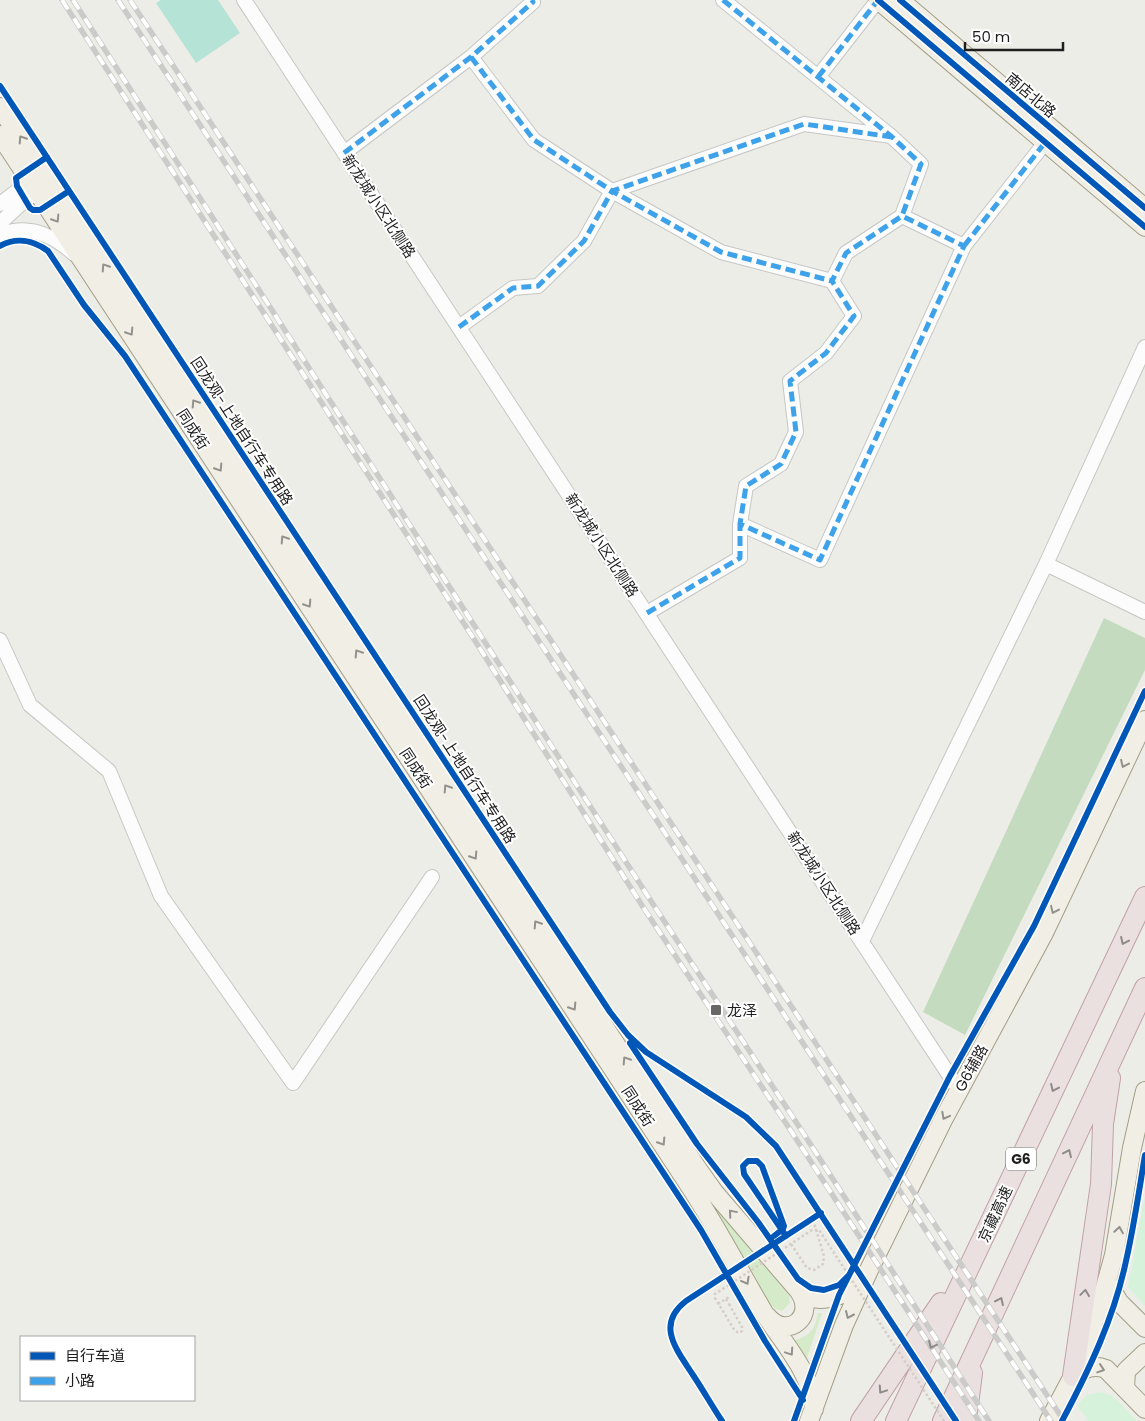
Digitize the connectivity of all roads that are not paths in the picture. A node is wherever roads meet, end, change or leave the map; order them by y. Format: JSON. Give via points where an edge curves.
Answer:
{"nodes":[{"id":1,"x":244,"y":0,"type":"edge"},
{"id":2,"x":533,"y":0,"type":"edge"},
{"id":3,"x":724,"y":0,"type":"edge"},
{"id":4,"x":878,"y":0,"type":"edge"},
{"id":5,"x":900,"y":0,"type":"edge"},
{"id":6,"x":471,"y":57,"type":"junction"},
{"id":7,"x":818,"y":77,"type":"junction"},
{"id":8,"x":0,"y":106,"type":"edge"},
{"id":9,"x":0,"y":135,"type":"edge"},
{"id":10,"x":892,"y":136,"type":"junction"},
{"id":11,"x":1050,"y":137,"type":"junction"},
{"id":12,"x":344,"y":153,"type":"junction"},
{"id":13,"x":40,"y":182,"type":"junction"},
{"id":14,"x":612,"y":191,"type":"junction"},
{"id":15,"x":0,"y":204,"type":"edge"},
{"id":16,"x":1145,"y":208,"type":"edge"},
{"id":17,"x":902,"y":216,"type":"junction"},
{"id":18,"x":0,"y":223,"type":"edge"},
{"id":19,"x":1145,"y":227,"type":"edge"},
{"id":20,"x":0,"y":235,"type":"edge"},
{"id":21,"x":964,"y":246,"type":"junction"},
{"id":22,"x":832,"y":281,"type":"junction"},
{"id":23,"x":103,"y":292,"type":"junction"},
{"id":24,"x":459,"y":327,"type":"junction"},
{"id":25,"x":1145,"y":347,"type":"edge"},
{"id":26,"x":740,"y":524,"type":"junction"},
{"id":27,"x":1046,"y":564,"type":"junction"},
{"id":28,"x":1145,"y":612,"type":"edge"},
{"id":29,"x":647,"y":614,"type":"junction"},
{"id":30,"x":0,"y":640,"type":"edge"},
{"id":31,"x":1145,"y":720,"type":"edge"},
{"id":32,"x":432,"y":877,"type":"dead end"},
{"id":33,"x":1145,"y":897,"type":"edge"},
{"id":34,"x":862,"y":941,"type":"junction"},
{"id":35,"x":1145,"y":988,"type":"edge"},
{"id":36,"x":1114,"y":1054,"type":"junction"},
{"id":37,"x":959,"y":1090,"type":"junction"},
{"id":38,"x":1145,"y":1092,"type":"edge"},
{"id":39,"x":978,"y":1248,"type":"junction"},
{"id":40,"x":857,"y":1271,"type":"junction"},
{"id":41,"x":1107,"y":1282,"type":"junction"},
{"id":42,"x":798,"y":1290,"type":"junction"},
{"id":43,"x":764,"y":1312,"type":"junction"},
{"id":44,"x":1145,"y":1328,"type":"edge"},
{"id":45,"x":979,"y":1345,"type":"junction"},
{"id":46,"x":1145,"y":1353,"type":"edge"},
{"id":47,"x":1073,"y":1376,"type":"junction"},
{"id":48,"x":1125,"y":1388,"type":"junction"},
{"id":49,"x":1145,"y":1409,"type":"edge"},
{"id":50,"x":811,"y":1415,"type":"edge"},
{"id":51,"x":861,"y":1421,"type":"edge"},
{"id":52,"x":896,"y":1421,"type":"edge"},
{"id":53,"x":944,"y":1421,"type":"edge"},
{"id":54,"x":966,"y":1421,"type":"edge"},
{"id":55,"x":1048,"y":1421,"type":"edge"}],
"edges":[{"from":1,"to":12,"type":"street","name":"新龙城小区北侧路"},
{"from":2,"to":6,"type":"street"},
{"from":3,"to":7,"type":"street"},
{"from":4,"to":7,"type":"street"},
{"from":4,"to":11,"type":"main road","name":"南店北路"},
{"from":5,"to":11,"type":"main road","name":"南店北路"},
{"from":6,"to":12,"type":"street"},
{"from":6,"to":14,"type":"street","via":[[534,140]]},
{"from":7,"to":10,"type":"street"},
{"from":13,"to":8,"type":"main road","name":"同成街","one_way":true},
{"from":9,"to":13,"type":"main road","name":"同成街"},
{"from":10,"to":14,"type":"street","via":[[804,124]]},
{"from":10,"to":17,"type":"street","via":[[921,164]]},
{"from":11,"to":16,"type":"main road","name":"南店北路"},
{"from":11,"to":19,"type":"main road","name":"南店北路"},
{"from":11,"to":21,"type":"street"},
{"from":12,"to":24,"type":"street","name":"新龙城小区北侧路"},
{"from":13,"to":15,"type":"street"},
{"from":13,"to":18,"type":"street","via":[[26,200]]},
{"from":13,"to":23,"type":"main road","name":"同成街","one_way":true},
{"from":42,"to":13,"type":"main road","name":"同成街","one_way":true,"via":[[697,1168]]},
{"from":14,"to":22,"type":"street","via":[[721,252]]},
{"from":14,"to":24,"type":"street","via":[[584,241],[538,286],[513,288]]},
{"from":17,"to":21,"type":"street"},
{"from":17,"to":22,"type":"street","via":[[846,253]]},
{"from":20,"to":23,"type":"street","via":[[25,230],[50,236],[75,256]]},
{"from":21,"to":26,"type":"street","via":[[820,560]]},
{"from":22,"to":26,"type":"street","via":[[854,316],[826,353],[790,381],[796,432],[781,464],[746,486]]},
{"from":23,"to":43,"type":"main road","name":"同成街","one_way":true,"via":[[692,1188]]},
{"from":24,"to":29,"type":"street","name":"新龙城小区北侧路"},
{"from":25,"to":27,"type":"street"},
{"from":26,"to":29,"type":"street","via":[[740,558]]},
{"from":27,"to":28,"type":"street"},
{"from":27,"to":34,"type":"street"},
{"from":29,"to":34,"type":"street","name":"新龙城小区北侧路"},
{"from":30,"to":32,"type":"street","via":[[30,705],[109,771],[161,896],[293,1083]]},
{"from":31,"to":37,"type":"main road","name":"G6辅路","one_way":true,"via":[[1044,933]]},
{"from":33,"to":39,"type":"highway","name":"京藏高速","number":"G6","one_way":true},
{"from":34,"to":37,"type":"street","name":"新龙城小区北侧路"},
{"from":35,"to":36,"type":"highway","number":"G6"},
{"from":45,"to":36,"type":"highway","number":"G6","one_way":true},
{"from":47,"to":36,"type":"highway","one_way":true,"via":[[1101,1184],[1103,1124]]},
{"from":37,"to":40,"type":"main road","name":"G6辅路","one_way":true},
{"from":41,"to":38,"type":"main road","one_way":true},
{"from":39,"to":51,"type":"highway","one_way":true},
{"from":39,"to":52,"type":"highway","name":"京藏高速","number":"G6","one_way":true},
{"from":40,"to":42,"type":"main road","name":"同成街","via":[[860,1283],[816,1299]]},
{"from":40,"to":50,"type":"main road","name":"G6辅路","one_way":true,"via":[[844,1325]]},
{"from":41,"to":44,"type":"main road","via":[[1119,1302]]},
{"from":41,"to":47,"type":"main road"},
{"from":42,"to":43,"type":"main road","via":[[805,1310],[792,1326],[778,1325]]},
{"from":43,"to":50,"type":"main road","name":"同成街","one_way":true,"via":[[804,1372],[812,1390]]},
{"from":45,"to":53,"type":"highway","number":"G6"},
{"from":45,"to":54,"type":"highway"},
{"from":46,"to":48,"type":"main road","via":[[1126,1370]]},
{"from":47,"to":48,"type":"main road","one_way":true,"via":[[1084,1369],[1099,1366]]},
{"from":47,"to":55,"type":"main road"},
{"from":48,"to":49,"type":"main road"}]}
